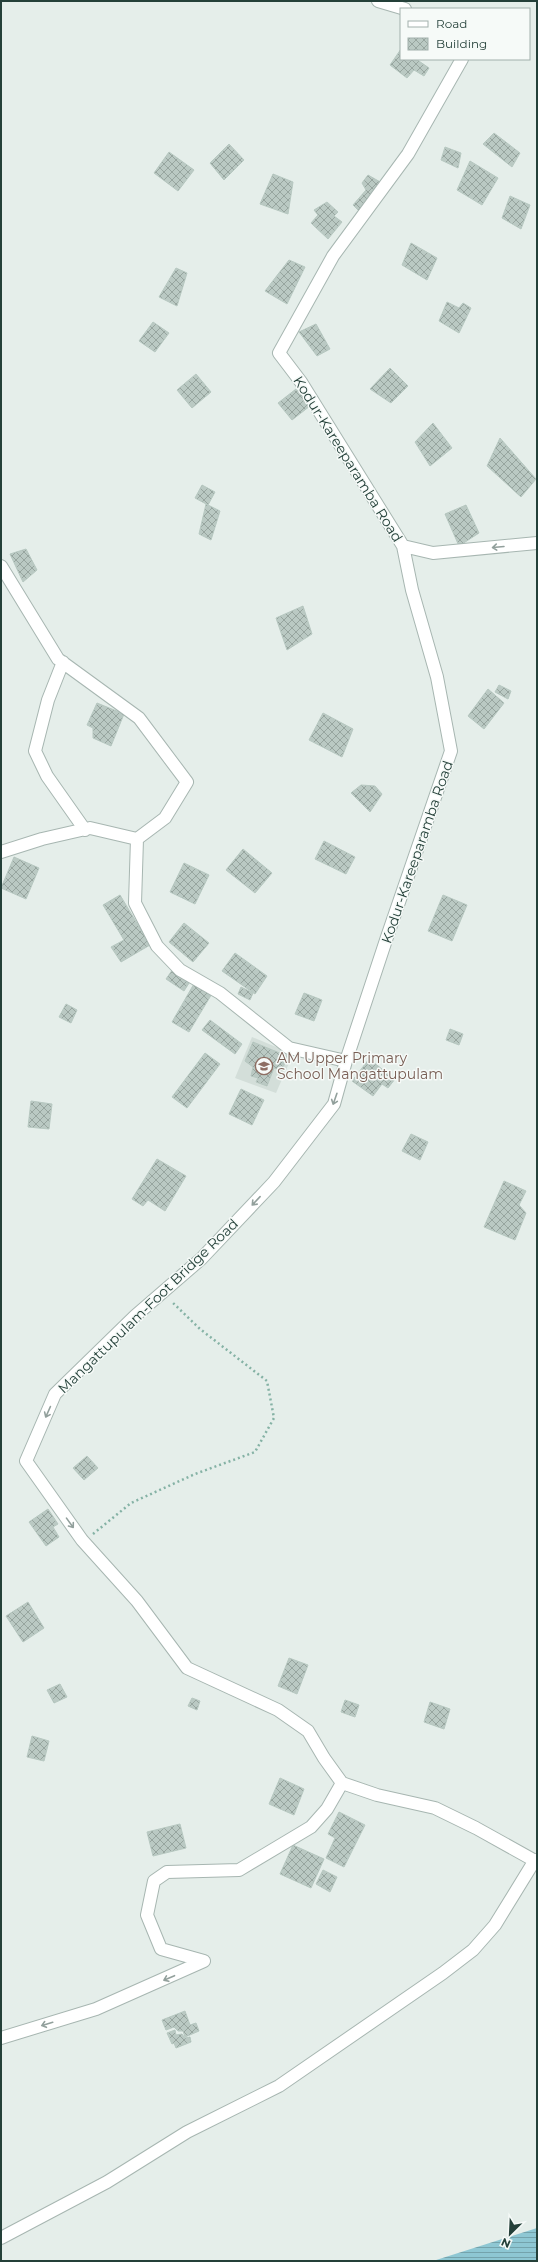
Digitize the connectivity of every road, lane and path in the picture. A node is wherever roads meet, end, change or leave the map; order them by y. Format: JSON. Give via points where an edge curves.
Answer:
{"nodes":[{"id":1,"x":378,"y":1,"type":"edge"},
{"id":2,"x":402,"y":8,"type":"edge"},
{"id":3,"x":461,"y":60,"type":"edge"},
{"id":4,"x":537,"y":543,"type":"edge"},
{"id":5,"x":403,"y":546,"type":"junction"},
{"id":6,"x":1,"y":566,"type":"edge"},
{"id":7,"x":63,"y":662,"type":"junction"},
{"id":8,"x":85,"y":830,"type":"junction"},
{"id":9,"x":137,"y":839,"type":"junction"},
{"id":10,"x":1,"y":852,"type":"edge"},
{"id":11,"x":346,"y":1061,"type":"junction"},
{"id":12,"x":162,"y":1293,"type":"junction"},
{"id":13,"x":84,"y":1542,"type":"junction"},
{"id":14,"x":342,"y":1783,"type":"junction"},
{"id":15,"x":536,"y":1861,"type":"edge"},
{"id":16,"x":1,"y":2038,"type":"edge"},
{"id":17,"x":1,"y":2238,"type":"edge"}],
"edges":[{"from":1,"to":2,"type":"street"},
{"from":3,"to":5,"type":"street","name":"Kodur-Kareeparamba Road","via":[[408,154],[333,256],[279,353],[301,382]]},
{"from":4,"to":5,"type":"street","one_way":true,"via":[[433,553]]},
{"from":5,"to":11,"type":"street","name":"Kodur-Kareeparamba Road","via":[[412,590],[437,677],[451,751]]},
{"from":6,"to":7,"type":"street","via":[[58,659]]},
{"from":7,"to":8,"type":"street","via":[[48,700],[35,751],[47,776]]},
{"from":7,"to":9,"type":"street","via":[[139,718],[187,782],[165,818]]},
{"from":8,"to":9,"type":"street","via":[[90,828]]},
{"from":8,"to":10,"type":"street","via":[[42,839]]},
{"from":9,"to":11,"type":"street","via":[[134,903],[157,946],[166,956],[180,970],[220,993],[289,1048]]},
{"from":11,"to":12,"type":"street","name":"Mangattupulam-Foot Bridge Road","one_way":true,"via":[[334,1104],[274,1182],[201,1259]]},
{"from":12,"to":13,"type":"street","name":"Mangattupulam-Foot Bridge Road","one_way":true,"via":[[56,1394],[26,1461]]},
{"from":12,"to":13,"type":"path","via":[[200,1329],[267,1381],[274,1418],[255,1452],[196,1474],[131,1503]]},
{"from":13,"to":14,"type":"street","name":"Mangattupulam-Foot Bridge Road","via":[[137,1601],[187,1668],[278,1710],[308,1732]]},
{"from":14,"to":15,"type":"street","via":[[377,1795],[435,1808]]},
{"from":14,"to":16,"type":"street","one_way":true,"via":[[327,1809],[310,1828],[239,1870],[167,1872],[154,1880],[146,1915],[161,1949],[204,1961],[96,2009]]},
{"from":15,"to":17,"type":"street","via":[[495,1925],[474,1950],[443,1973],[279,2086],[187,2132],[107,2182]]}]}
